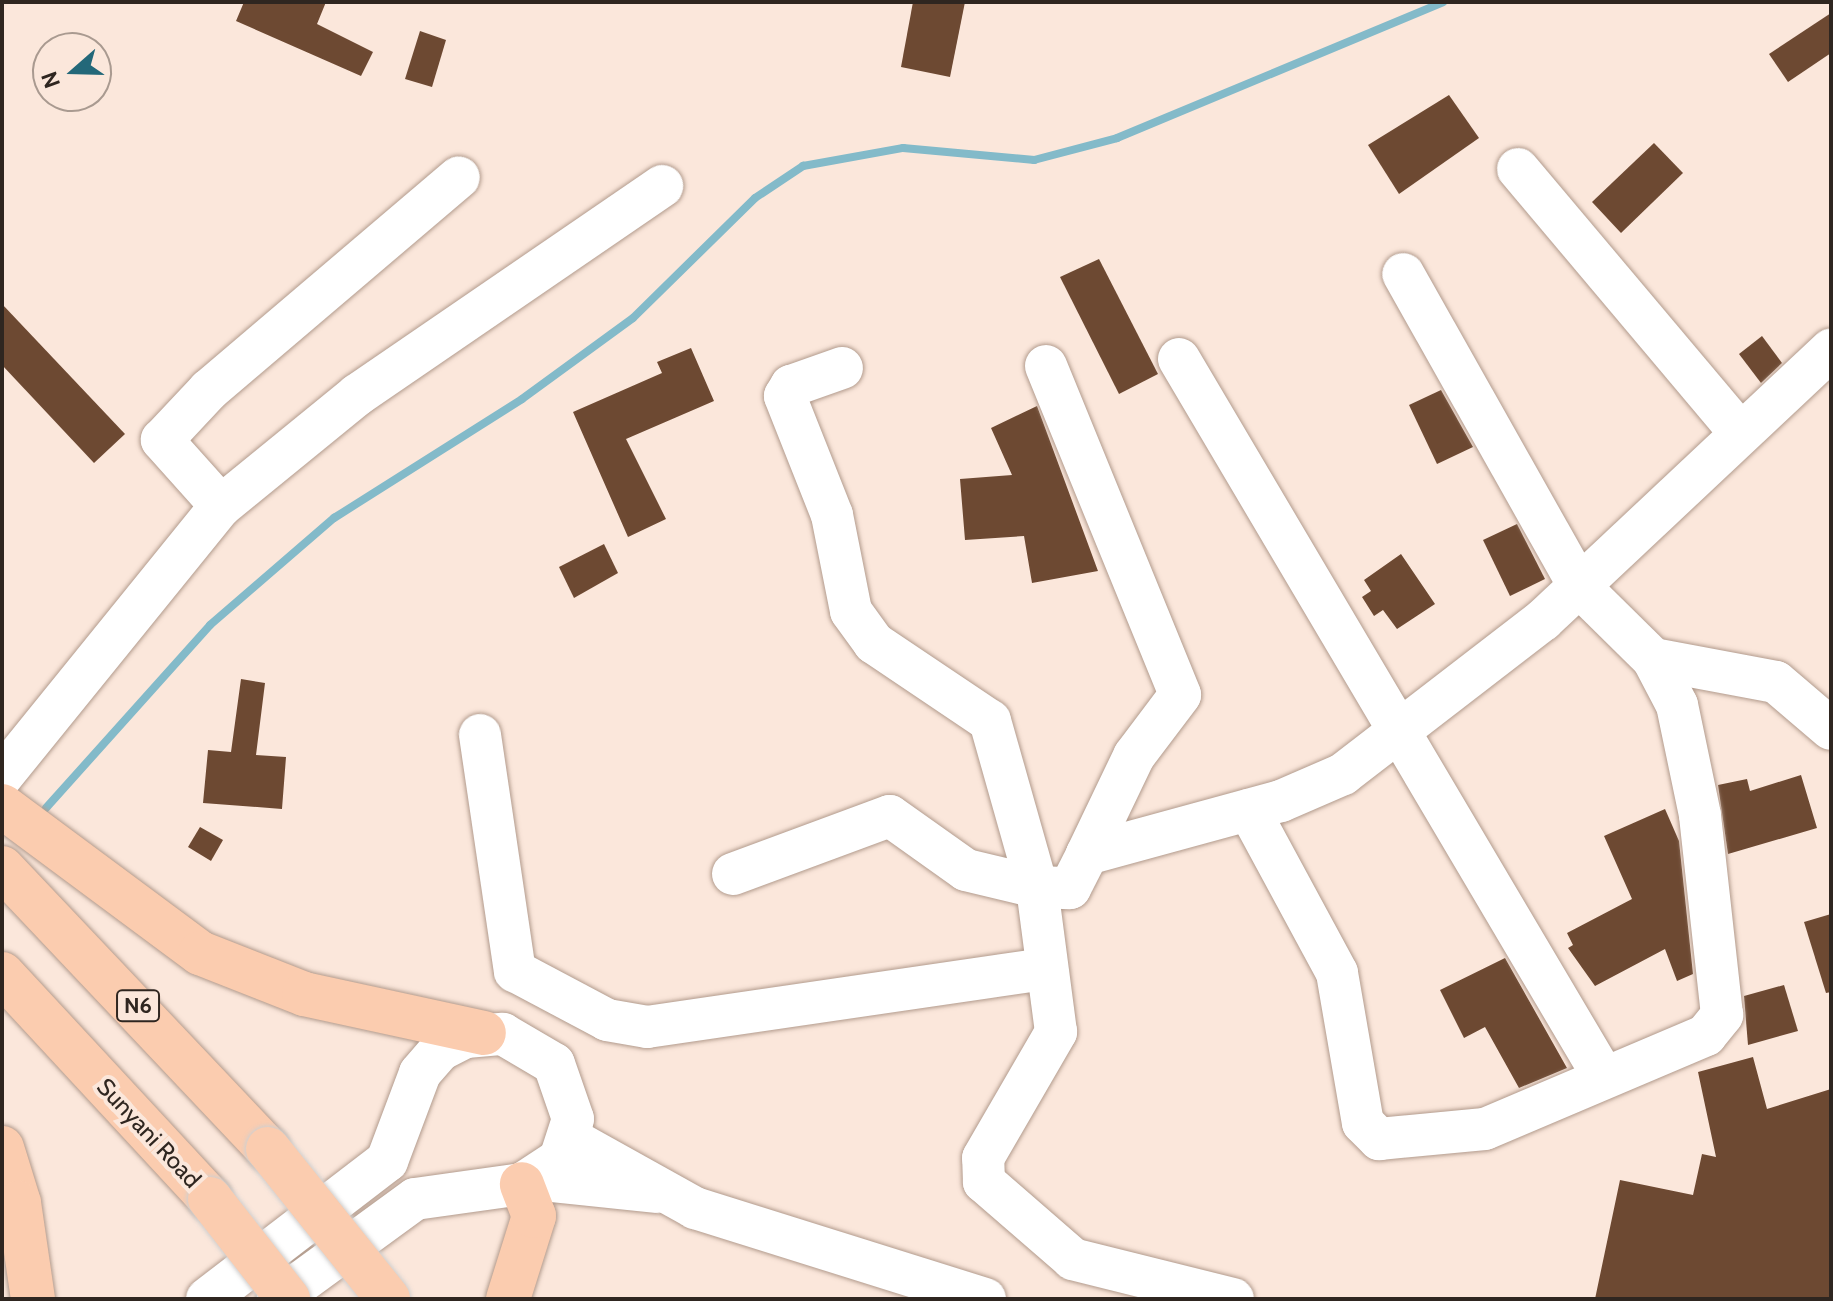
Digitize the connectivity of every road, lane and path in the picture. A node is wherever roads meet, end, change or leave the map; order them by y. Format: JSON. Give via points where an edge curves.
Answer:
{"nodes":[{"id":1,"x":1518,"y":169,"type":"dead end"},
{"id":2,"x":459,"y":177,"type":"dead end"},
{"id":3,"x":662,"y":186,"type":"dead end"},
{"id":4,"x":1403,"y":274,"type":"dead end"},
{"id":5,"x":1831,"y":350,"type":"edge"},
{"id":6,"x":1179,"y":359,"type":"dead end"},
{"id":7,"x":1046,"y":366,"type":"dead end"},
{"id":8,"x":842,"y":368,"type":"dead end"},
{"id":9,"x":1739,"y":431,"type":"junction"},
{"id":10,"x":221,"y":506,"type":"junction"},
{"id":11,"x":1579,"y":586,"type":"junction"},
{"id":12,"x":1653,"y":659,"type":"junction"},
{"id":13,"x":1831,"y":729,"type":"edge"},
{"id":14,"x":480,"y":735,"type":"dead end"},
{"id":15,"x":1397,"y":736,"type":"junction"},
{"id":16,"x":2,"y":776,"type":"edge"},
{"id":17,"x":2,"y":806,"type":"edge"},
{"id":18,"x":1249,"y":810,"type":"junction"},
{"id":19,"x":1087,"y":854,"type":"junction"},
{"id":20,"x":2,"y":868,"type":"edge"},
{"id":21,"x":733,"y":874,"type":"dead end"},
{"id":22,"x":1037,"y":887,"type":"junction"},
{"id":23,"x":1043,"y":969,"type":"junction"},
{"id":24,"x":2,"y":974,"type":"edge"},
{"id":25,"x":484,"y":1033,"type":"junction"},
{"id":26,"x":1603,"y":1076,"type":"junction"},
{"id":27,"x":571,"y":1139,"type":"junction"},
{"id":28,"x":2,"y":1148,"type":"edge"},
{"id":29,"x":528,"y":1181,"type":"junction"},
{"id":30,"x":665,"y":1193,"type":"junction"},
{"id":31,"x":33,"y":1299,"type":"edge"},
{"id":32,"x":207,"y":1299,"type":"edge"},
{"id":33,"x":278,"y":1299,"type":"edge"},
{"id":34,"x":288,"y":1299,"type":"edge"},
{"id":35,"x":388,"y":1299,"type":"edge"},
{"id":36,"x":508,"y":1299,"type":"edge"},
{"id":37,"x":985,"y":1299,"type":"edge"},
{"id":38,"x":1233,"y":1299,"type":"edge"}],
"edges":[{"from":1,"to":9,"type":"street"},
{"from":2,"to":10,"type":"street","via":[[209,390],[162,440]]},
{"from":3,"to":10,"type":"street","via":[[357,395]]},
{"from":4,"to":11,"type":"street"},
{"from":5,"to":9,"type":"street"},
{"from":6,"to":15,"type":"street"},
{"from":7,"to":19,"type":"street","via":[[1180,695],[1134,756]]},
{"from":8,"to":22,"type":"street","via":[[791,386],[785,396],[832,515],[851,611],[874,643],[990,721]]},
{"from":9,"to":11,"type":"street"},
{"from":10,"to":16,"type":"street"},
{"from":11,"to":12,"type":"street"},
{"from":11,"to":15,"type":"street"},
{"from":12,"to":13,"type":"street","via":[[1776,682]]},
{"from":12,"to":26,"type":"street","via":[[1685,732],[1722,1015],[1706,1035]]},
{"from":14,"to":23,"type":"street","via":[[515,971],[607,1020],[647,1027]]},
{"from":15,"to":18,"type":"street","via":[[1343,774]]},
{"from":15,"to":26,"type":"street"},
{"from":17,"to":25,"type":"main road","via":[[200,953],[304,994]]},
{"from":18,"to":19,"type":"street"},
{"from":18,"to":26,"type":"street","via":[[1337,973],[1363,1123],[1379,1139],[1485,1129]]},
{"from":19,"to":22,"type":"street","via":[[1070,888]]},
{"from":20,"to":35,"type":"main road","number":"N6","bridge":true,"via":[[268,1149]]},
{"from":21,"to":22,"type":"street","via":[[890,816],[966,870]]},
{"from":22,"to":23,"type":"street"},
{"from":23,"to":38,"type":"street","via":[[1056,1032],[983,1158],[984,1182],[1073,1259]]},
{"from":24,"to":34,"type":"main road","name":"Sunyani Road","bridge":true,"via":[[210,1199]]},
{"from":25,"to":27,"type":"street","via":[[522,1040],[554,1064],[571,1099]]},
{"from":25,"to":32,"type":"street","via":[[431,1058],[387,1161]]},
{"from":27,"to":29,"type":"street","via":[[560,1159]]},
{"from":27,"to":30,"type":"street"},
{"from":28,"to":31,"type":"main road","via":[[22,1215]]},
{"from":29,"to":30,"type":"street"},
{"from":29,"to":33,"type":"street","via":[[415,1199]]},
{"from":29,"to":36,"type":"main road","via":[[534,1216]]},
{"from":30,"to":37,"type":"street"}]}
